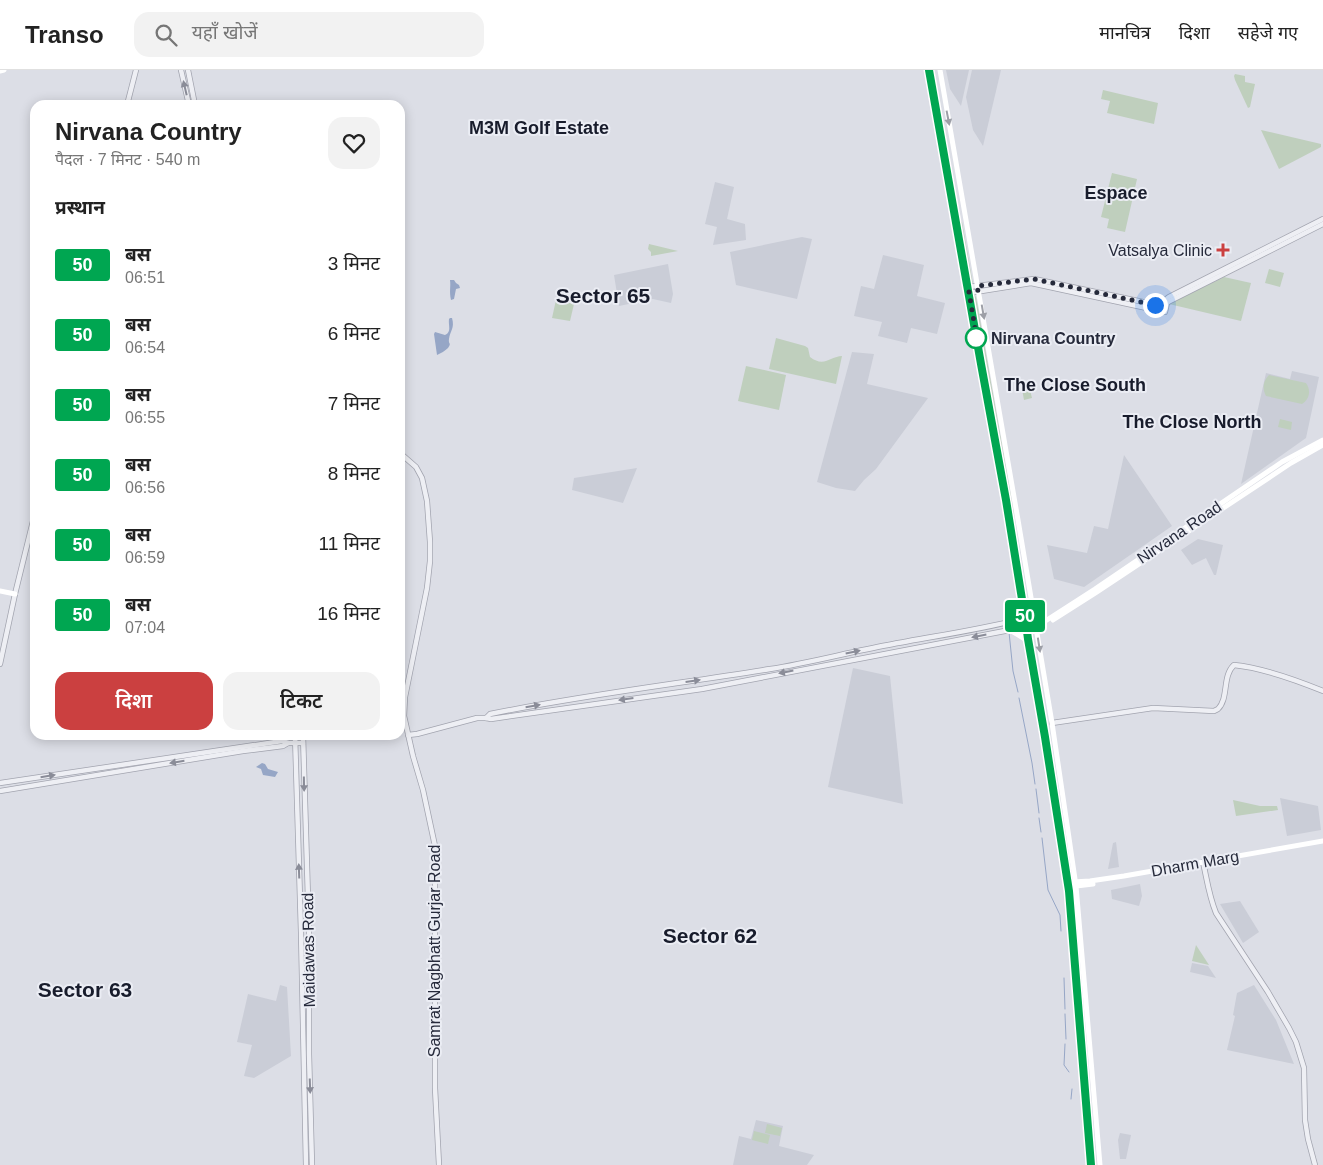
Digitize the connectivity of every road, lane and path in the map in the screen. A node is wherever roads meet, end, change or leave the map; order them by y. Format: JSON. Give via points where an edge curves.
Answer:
{"nodes":[{"id":1,"x":4,"y":70,"type":"edge"},
{"id":2,"x":136,"y":70,"type":"edge"},
{"id":3,"x":181,"y":70,"type":"edge"},
{"id":4,"x":188,"y":70,"type":"edge"},
{"id":5,"x":929,"y":70,"type":"edge"},
{"id":6,"x":940,"y":70,"type":"edge"},
{"id":7,"x":0,"y":71,"type":"edge"},
{"id":8,"x":128,"y":100,"type":"edge"},
{"id":9,"x":188,"y":100,"type":"edge"},
{"id":10,"x":195,"y":100,"type":"edge"},
{"id":11,"x":1323,"y":219,"type":"edge"},
{"id":12,"x":1323,"y":224,"type":"edge"},
{"id":13,"x":978,"y":288,"type":"junction"},
{"id":14,"x":968,"y":290,"type":"junction"},
{"id":15,"x":1163,"y":308,"type":"junction"},
{"id":16,"x":1323,"y":440,"type":"edge"},
{"id":17,"x":1323,"y":445,"type":"edge"},
{"id":18,"x":405,"y":457,"type":"edge"},
{"id":19,"x":1018,"y":520,"type":"junction"},
{"id":20,"x":1010,"y":521,"type":"junction"},
{"id":21,"x":30,"y":532,"type":"edge"},
{"id":22,"x":1029,"y":585,"type":"junction"},
{"id":23,"x":1020,"y":586,"type":"junction"},
{"id":24,"x":0,"y":591,"type":"edge"},
{"id":25,"x":14,"y":594,"type":"junction"},
{"id":26,"x":1022,"y":599,"type":"junction"},
{"id":27,"x":1026,"y":621,"type":"junction"},
{"id":28,"x":1010,"y":623,"type":"junction"},
{"id":29,"x":1036,"y":628,"type":"junction"},
{"id":30,"x":1010,"y":630,"type":"junction"},
{"id":31,"x":1028,"y":641,"type":"junction"},
{"id":32,"x":0,"y":664,"type":"edge"},
{"id":33,"x":1323,"y":691,"type":"edge"},
{"id":34,"x":405,"y":697,"type":"edge"},
{"id":35,"x":1049,"y":707,"type":"junction"},
{"id":36,"x":1040,"y":709,"type":"junction"},
{"id":37,"x":486,"y":718,"type":"junction"},
{"id":38,"x":405,"y":721,"type":"edge"},
{"id":39,"x":1052,"y":723,"type":"junction"},
{"id":40,"x":408,"y":735,"type":"junction"},
{"id":41,"x":295,"y":740,"type":"edge"},
{"id":42,"x":303,"y":740,"type":"edge"},
{"id":43,"x":303,"y":743,"type":"junction"},
{"id":44,"x":288,"y":744,"type":"junction"},
{"id":45,"x":295,"y":744,"type":"junction"},
{"id":46,"x":0,"y":783,"type":"edge"},
{"id":47,"x":0,"y":791,"type":"edge"},
{"id":48,"x":1068,"y":832,"type":"junction"},
{"id":49,"x":1060,"y":834,"type":"junction"},
{"id":50,"x":1323,"y":842,"type":"edge"},
{"id":51,"x":1203,"y":863,"type":"junction"},
{"id":52,"x":1076,"y":884,"type":"junction"},
{"id":53,"x":1068,"y":885,"type":"junction"},
{"id":54,"x":309,"y":1054,"type":"junction"},
{"id":55,"x":303,"y":1055,"type":"junction"},
{"id":56,"x":306,"y":1165,"type":"edge"},
{"id":57,"x":312,"y":1165,"type":"edge"},
{"id":58,"x":439,"y":1165,"type":"edge"},
{"id":59,"x":1091,"y":1165,"type":"edge"},
{"id":60,"x":1100,"y":1165,"type":"edge"},
{"id":61,"x":1315,"y":1165,"type":"edge"}],
"edges":[{"from":1,"to":7,"type":"main road"},
{"from":2,"to":8,"type":"street"},
{"from":9,"to":3,"type":"street","one_way":true},
{"from":4,"to":10,"type":"street"},
{"from":5,"to":14,"type":"main road"},
{"from":6,"to":13,"type":"main road","one_way":true},
{"from":11,"to":15,"type":"street","via":[[1169,297]]},
{"from":12,"to":15,"type":"street","via":[[1170,301]]},
{"from":13,"to":14,"type":"street"},
{"from":13,"to":15,"type":"street","via":[[1034,279]]},
{"from":13,"to":19,"type":"main road","one_way":true},
{"from":14,"to":20,"type":"main road"},
{"from":16,"to":29,"type":"main road","name":"Nirvana Road","via":[[1282,462]]},
{"from":17,"to":29,"type":"main road","name":"Nirvana Road"},
{"from":18,"to":34,"type":"street","name":"Samrat Nagbhatt Gurjar Road","via":[[422,478],[427,501],[430,561]]},
{"from":19,"to":20,"type":"main road"},
{"from":19,"to":22,"type":"main road"},
{"from":20,"to":23,"type":"main road"},
{"from":21,"to":25,"type":"street"},
{"from":22,"to":23,"type":"main road"},
{"from":22,"to":29,"type":"main road"},
{"from":23,"to":26,"type":"main road"},
{"from":24,"to":25,"type":"main road"},
{"from":25,"to":32,"type":"street"},
{"from":26,"to":27,"type":"main road"},
{"from":26,"to":28,"type":"main road"},
{"from":27,"to":28,"type":"street"},
{"from":27,"to":30,"type":"street"},
{"from":27,"to":31,"type":"main road"},
{"from":37,"to":28,"type":"street","one_way":true,"via":[[490,714],[530,706],[773,668]]},
{"from":29,"to":35,"type":"main road","one_way":true},
{"from":30,"to":31,"type":"main road"},
{"from":30,"to":37,"type":"street","one_way":true,"via":[[702,689]]},
{"from":31,"to":36,"type":"main road"},
{"from":33,"to":39,"type":"street","via":[[1290,678],[1234,665],[1228,673],[1223,703],[1218,710],[1153,708]]},
{"from":35,"to":36,"type":"main road"},
{"from":35,"to":39,"type":"main road"},
{"from":36,"to":49,"type":"main road"},
{"from":37,"to":40,"type":"street"},
{"from":38,"to":40,"type":"street","name":"Samrat Nagbhatt Gurjar Road"},
{"from":39,"to":48,"type":"main road"},
{"from":40,"to":58,"type":"street","name":"Samrat Nagbhatt Gurjar Road","via":[[435,846],[435,1088]]},
{"from":41,"to":45,"type":"street","name":"Maidawas Road"},
{"from":42,"to":43,"type":"street","name":"Maidawas Road"},
{"from":43,"to":45,"type":"street"},
{"from":43,"to":54,"type":"street","name":"Maidawas Road","one_way":true},
{"from":44,"to":45,"type":"street"},
{"from":46,"to":44,"type":"street","one_way":true,"via":[[239,746],[282,741]]},
{"from":44,"to":47,"type":"street","one_way":true},
{"from":55,"to":45,"type":"street","name":"Maidawas Road","one_way":true},
{"from":48,"to":49,"type":"main road"},
{"from":48,"to":52,"type":"main road"},
{"from":49,"to":53,"type":"main road"},
{"from":50,"to":51,"type":"main road","name":"Dharm Marg"},
{"from":51,"to":52,"type":"main road","name":"Dharm Marg"},
{"from":51,"to":61,"type":"street","via":[[1216,913],[1268,992],[1296,1042],[1304,1068],[1305,1120]]},
{"from":52,"to":53,"type":"main road","name":"Dharm Marg"},
{"from":52,"to":60,"type":"main road"},
{"from":53,"to":59,"type":"main road"},
{"from":54,"to":55,"type":"street"},
{"from":54,"to":57,"type":"street","name":"Maidawas Road","one_way":true},
{"from":55,"to":56,"type":"street","name":"Maidawas Road"}]}
